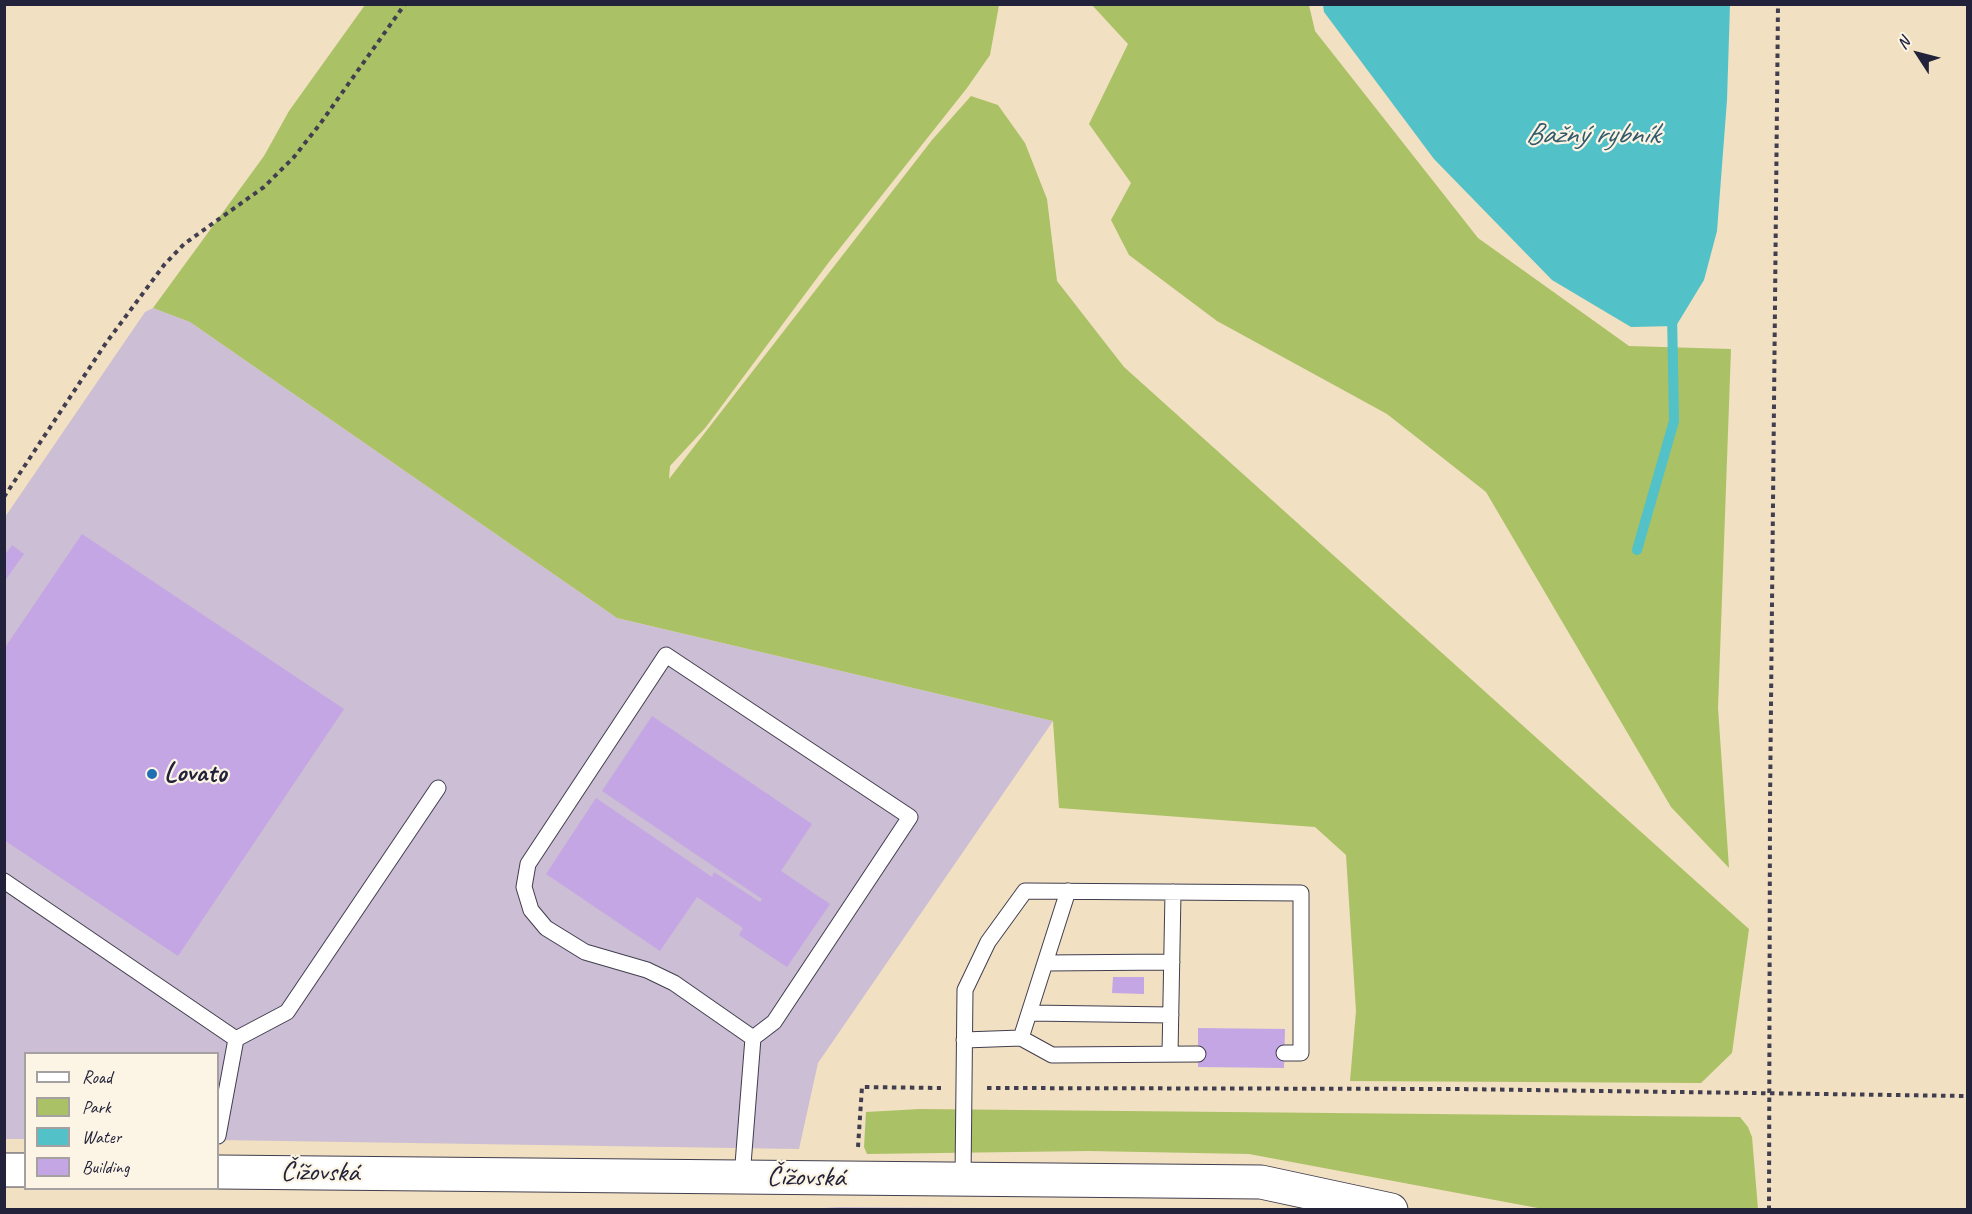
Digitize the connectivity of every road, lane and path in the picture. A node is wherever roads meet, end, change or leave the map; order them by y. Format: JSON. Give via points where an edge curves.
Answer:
{"nodes":[{"id":1,"x":405,"y":4,"type":"edge"},
{"id":2,"x":1778,"y":4,"type":"edge"},
{"id":3,"x":4,"y":497,"type":"edge"},
{"id":4,"x":438,"y":788,"type":"dead end"},
{"id":5,"x":4,"y":881,"type":"edge"},
{"id":6,"x":1068,"y":891,"type":"junction"},
{"id":7,"x":1173,"y":892,"type":"junction"},
{"id":8,"x":1172,"y":962,"type":"junction"},
{"id":9,"x":1045,"y":963,"type":"junction"},
{"id":10,"x":1029,"y":1013,"type":"junction"},
{"id":11,"x":1171,"y":1015,"type":"junction"},
{"id":12,"x":753,"y":1038,"type":"junction"},
{"id":13,"x":1021,"y":1038,"type":"junction"},
{"id":14,"x":236,"y":1039,"type":"junction"},
{"id":15,"x":964,"y":1040,"type":"junction"},
{"id":16,"x":1284,"y":1053,"type":"dead end"},
{"id":17,"x":1170,"y":1054,"type":"junction"},
{"id":18,"x":1198,"y":1054,"type":"dead end"},
{"id":19,"x":943,"y":1088,"type":"dead end"},
{"id":20,"x":978,"y":1088,"type":"dead end"},
{"id":21,"x":1769,"y":1093,"type":"junction"},
{"id":22,"x":1968,"y":1096,"type":"edge"},
{"id":23,"x":219,"y":1131,"type":"edge"},
{"id":24,"x":4,"y":1170,"type":"edge"},
{"id":25,"x":24,"y":1170,"type":"edge"},
{"id":26,"x":219,"y":1172,"type":"edge"},
{"id":27,"x":742,"y":1177,"type":"junction"},
{"id":28,"x":856,"y":1178,"type":"junction"},
{"id":29,"x":963,"y":1179,"type":"junction"},
{"id":30,"x":1391,"y":1209,"type":"edge"},
{"id":31,"x":1769,"y":1209,"type":"edge"}],
"edges":[{"from":1,"to":3,"type":"path","via":[[294,157],[264,187],[184,244],[164,265],[106,343]]},
{"from":2,"to":21,"type":"path"},
{"from":4,"to":14,"type":"lane","via":[[287,1012]]},
{"from":5,"to":14,"type":"lane"},
{"from":6,"to":7,"type":"lane"},
{"from":6,"to":9,"type":"lane"},
{"from":6,"to":15,"type":"lane","via":[[1025,891],[988,942],[965,990]]},
{"from":7,"to":8,"type":"lane"},
{"from":7,"to":16,"type":"lane","via":[[1300,893],[1301,1053]]},
{"from":8,"to":9,"type":"lane"},
{"from":8,"to":11,"type":"lane"},
{"from":9,"to":10,"type":"lane"},
{"from":10,"to":11,"type":"lane"},
{"from":10,"to":13,"type":"lane"},
{"from":11,"to":17,"type":"lane"},
{"from":12,"to":12,"type":"lane","via":[[674,983],[647,970],[585,952],[546,928],[531,910],[524,887],[528,864],[666,655],[910,817],[774,1022]]},
{"from":12,"to":27,"type":"lane"},
{"from":13,"to":15,"type":"lane"},
{"from":13,"to":17,"type":"lane","via":[[1052,1055]]},
{"from":14,"to":23,"type":"lane"},
{"from":15,"to":29,"type":"lane"},
{"from":17,"to":18,"type":"lane"},
{"from":19,"to":28,"type":"path","via":[[861,1087]]},
{"from":20,"to":21,"type":"path"},
{"from":21,"to":22,"type":"path"},
{"from":21,"to":31,"type":"path"},
{"from":24,"to":25,"type":"street"},
{"from":26,"to":27,"type":"street","name":"Čížovská"},
{"from":27,"to":28,"type":"street","name":"Čížovská"},
{"from":28,"to":29,"type":"street","name":"Čížovská"},
{"from":29,"to":30,"type":"street","name":"Čížovská","via":[[1261,1182]]}]}
